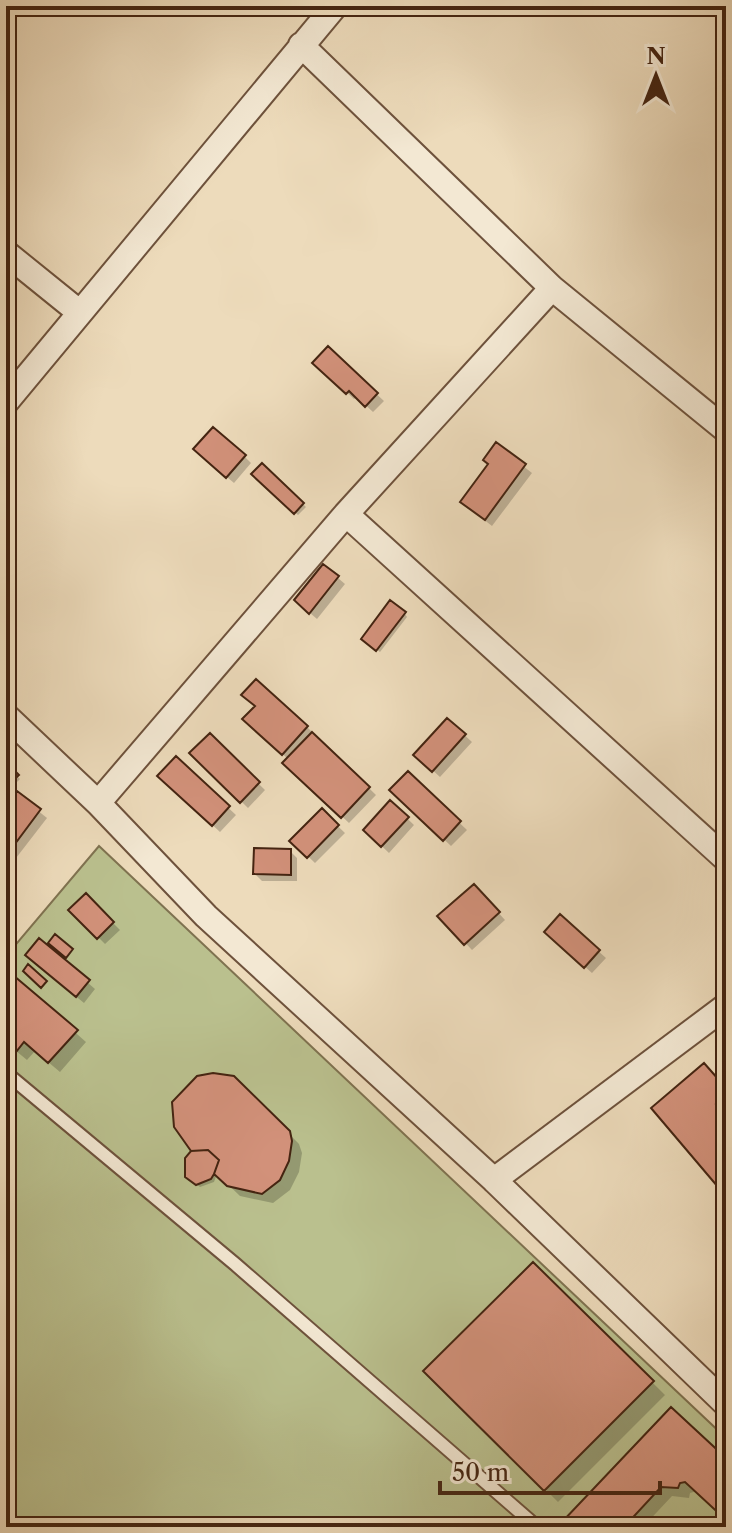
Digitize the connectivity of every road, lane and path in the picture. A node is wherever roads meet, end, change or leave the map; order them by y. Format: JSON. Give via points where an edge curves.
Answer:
{"nodes":[{"id":1,"x":335,"y":6,"type":"edge"},
{"id":2,"x":301,"y":45,"type":"junction"},
{"id":3,"x":6,"y":253,"type":"edge"},
{"id":4,"x":552,"y":288,"type":"junction"},
{"id":5,"x":79,"y":312,"type":"junction"},
{"id":6,"x":6,"y":402,"type":"edge"},
{"id":7,"x":726,"y":430,"type":"edge"},
{"id":8,"x":346,"y":514,"type":"junction"},
{"id":9,"x":6,"y":716,"type":"edge"},
{"id":10,"x":98,"y":803,"type":"junction"},
{"id":11,"x":726,"y":859,"type":"edge"},
{"id":12,"x":726,"y":1006,"type":"edge"},
{"id":13,"x":6,"y":1073,"type":"edge"},
{"id":14,"x":494,"y":1180,"type":"junction"},
{"id":15,"x":721,"y":1390,"type":"edge"},
{"id":16,"x":530,"y":1525,"type":"edge"}],
"edges":[{"from":1,"to":2,"type":"street"},
{"from":2,"to":4,"type":"street"},
{"from":2,"to":5,"type":"street"},
{"from":3,"to":5,"type":"street"},
{"from":4,"to":7,"type":"street"},
{"from":4,"to":8,"type":"street"},
{"from":5,"to":6,"type":"street"},
{"from":8,"to":10,"type":"street"},
{"from":8,"to":11,"type":"street"},
{"from":9,"to":10,"type":"street"},
{"from":10,"to":14,"type":"street","via":[[206,916]]},
{"from":12,"to":14,"type":"street"},
{"from":13,"to":16,"type":"lane","via":[[235,1264]]},
{"from":14,"to":15,"type":"street"}]}
